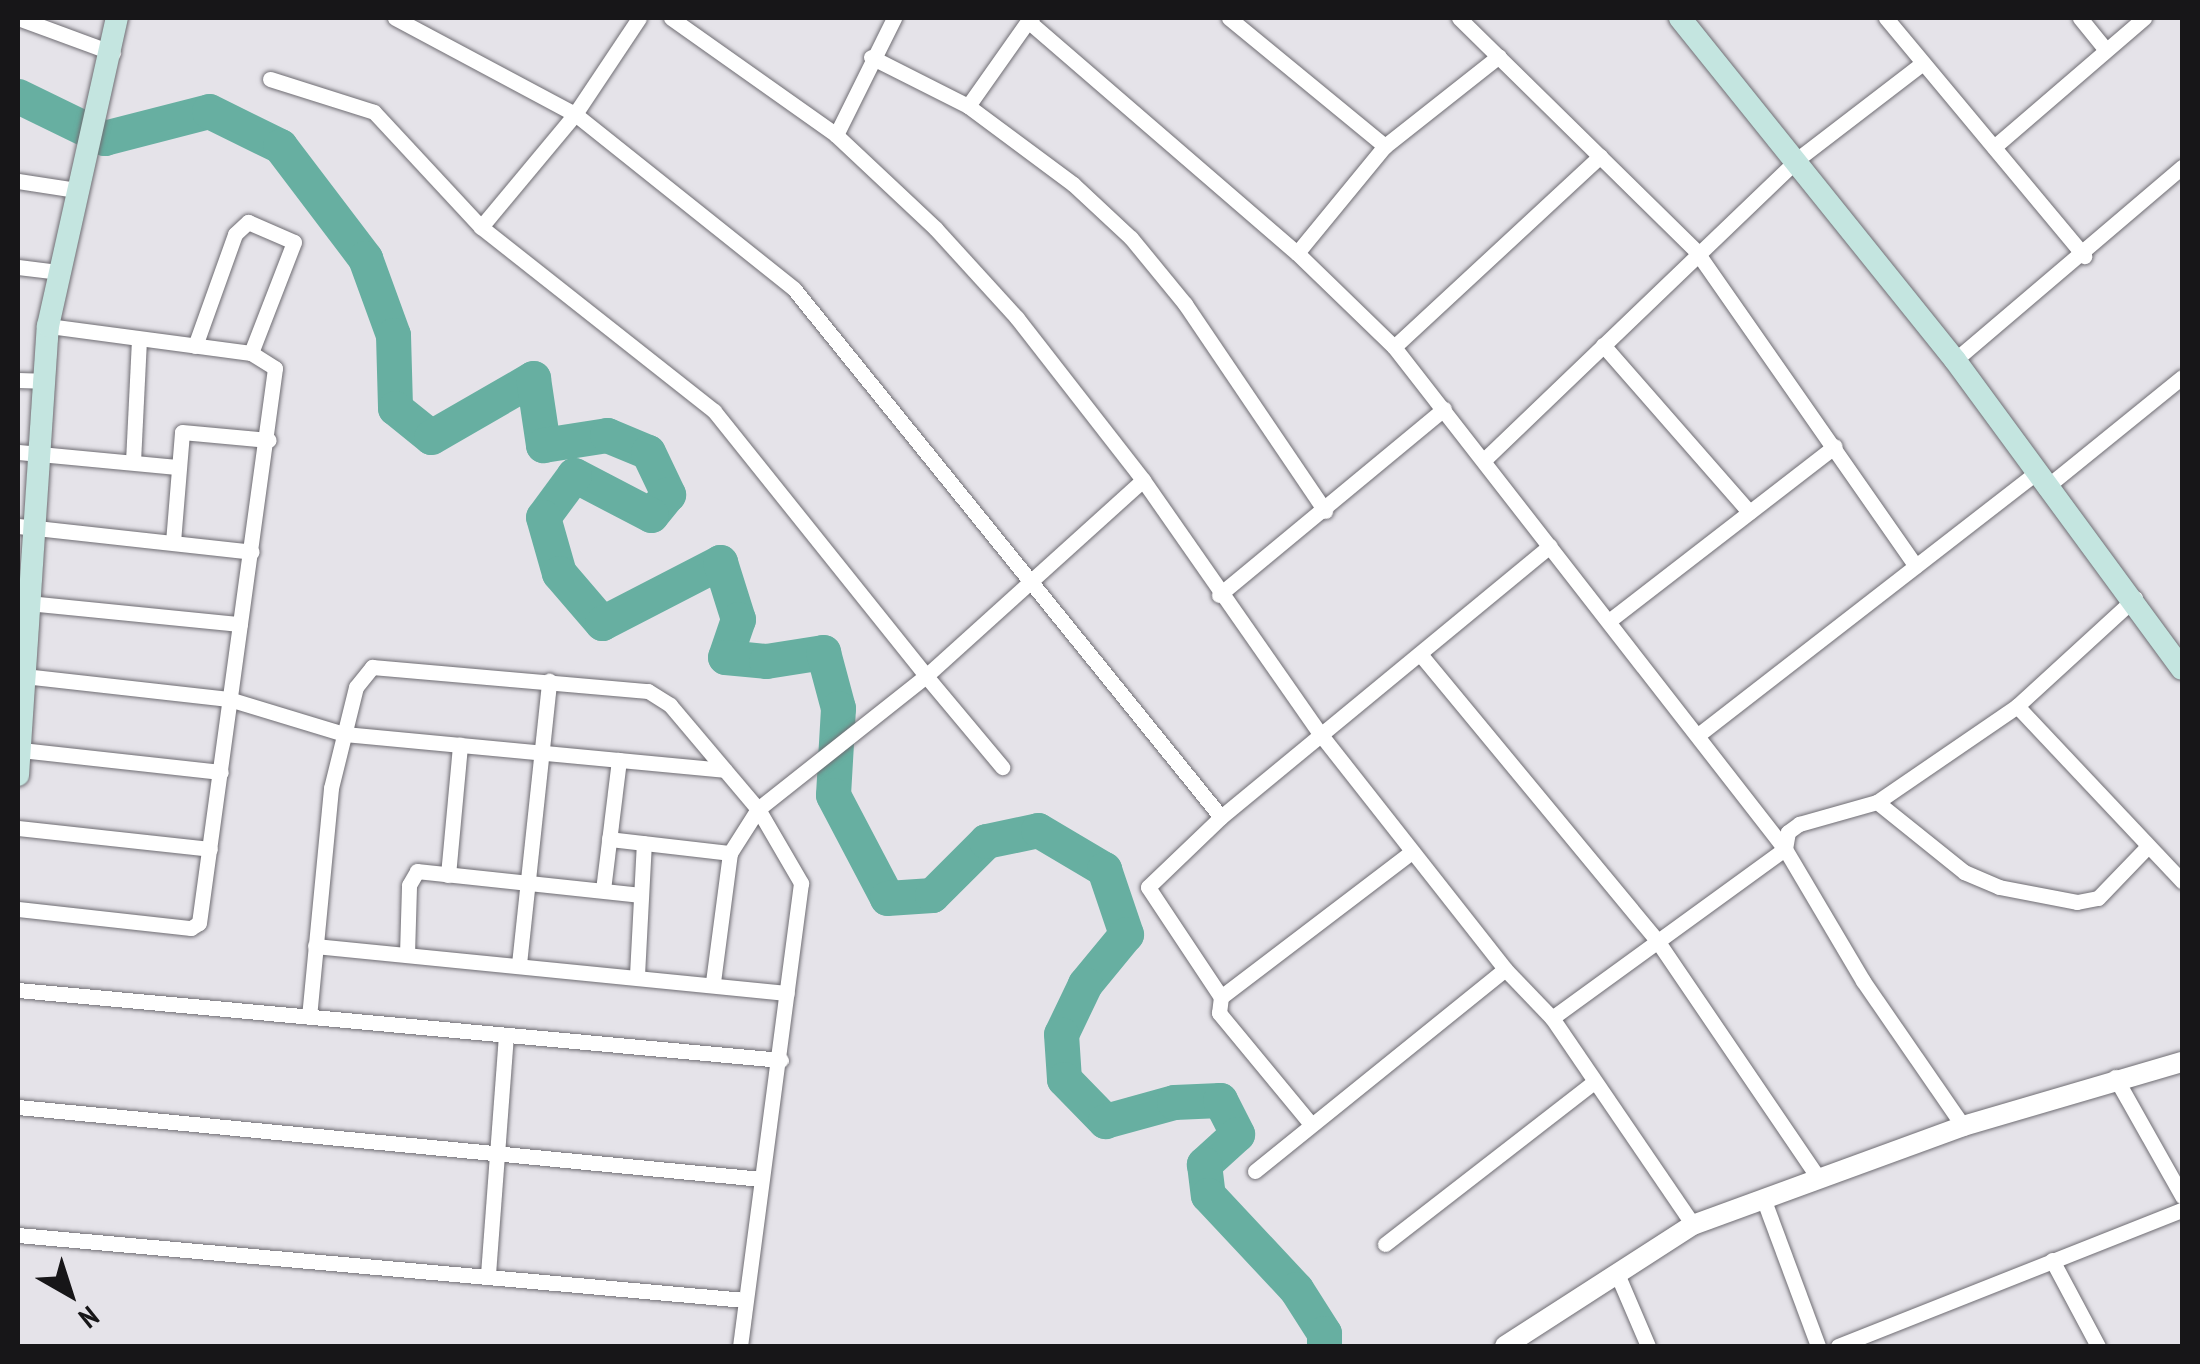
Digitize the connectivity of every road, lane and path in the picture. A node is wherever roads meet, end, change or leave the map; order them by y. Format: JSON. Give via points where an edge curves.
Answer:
{"nodes":[{"id":1,"x":18,"y":18,"type":"edge"},
{"id":2,"x":117,"y":18,"type":"edge"},
{"id":3,"x":396,"y":18,"type":"edge"},
{"id":4,"x":639,"y":18,"type":"edge"},
{"id":5,"x":671,"y":18,"type":"edge"},
{"id":6,"x":894,"y":18,"type":"edge"},
{"id":7,"x":1230,"y":18,"type":"edge"},
{"id":8,"x":1459,"y":18,"type":"edge"},
{"id":9,"x":1886,"y":18,"type":"edge"},
{"id":10,"x":2080,"y":18,"type":"edge"},
{"id":11,"x":2144,"y":18,"type":"edge"},
{"id":12,"x":1030,"y":19,"type":"edge"},
{"id":13,"x":1687,"y":20,"type":"edge"},
{"id":14,"x":2105,"y":49,"type":"junction"},
{"id":15,"x":113,"y":52,"type":"junction"},
{"id":16,"x":1500,"y":56,"type":"junction"},
{"id":17,"x":871,"y":57,"type":"junction"},
{"id":18,"x":1923,"y":63,"type":"junction"},
{"id":19,"x":270,"y":80,"type":"dead end"},
{"id":20,"x":968,"y":106,"type":"junction"},
{"id":21,"x":575,"y":114,"type":"junction"},
{"id":22,"x":836,"y":135,"type":"junction"},
{"id":23,"x":1385,"y":146,"type":"junction"},
{"id":24,"x":1994,"y":147,"type":"junction"},
{"id":25,"x":1600,"y":156,"type":"junction"},
{"id":26,"x":1799,"y":158,"type":"junction"},
{"id":27,"x":2182,"y":167,"type":"edge"},
{"id":28,"x":18,"y":181,"type":"edge"},
{"id":29,"x":76,"y":190,"type":"junction"},
{"id":30,"x":481,"y":227,"type":"junction"},
{"id":31,"x":1696,"y":251,"type":"junction"},
{"id":32,"x":1297,"y":253,"type":"junction"},
{"id":33,"x":2084,"y":256,"type":"junction"},
{"id":34,"x":18,"y":267,"type":"edge"},
{"id":35,"x":56,"y":272,"type":"junction"},
{"id":36,"x":48,"y":326,"type":"junction"},
{"id":37,"x":140,"y":340,"type":"junction"},
{"id":38,"x":1603,"y":344,"type":"junction"},
{"id":39,"x":195,"y":346,"type":"junction"},
{"id":40,"x":1394,"y":347,"type":"junction"},
{"id":41,"x":252,"y":353,"type":"junction"},
{"id":42,"x":1955,"y":360,"type":"junction"},
{"id":43,"x":18,"y":380,"type":"edge"},
{"id":44,"x":2182,"y":380,"type":"edge"},
{"id":45,"x":42,"y":381,"type":"junction"},
{"id":46,"x":1444,"y":409,"type":"junction"},
{"id":47,"x":269,"y":440,"type":"junction"},
{"id":48,"x":1835,"y":446,"type":"junction"},
{"id":49,"x":26,"y":453,"type":"edge"},
{"id":50,"x":1485,"y":459,"type":"junction"},
{"id":51,"x":134,"y":462,"type":"junction"},
{"id":52,"x":177,"y":466,"type":"junction"},
{"id":53,"x":1143,"y":480,"type":"junction"},
{"id":54,"x":2040,"y":481,"type":"junction"},
{"id":55,"x":1324,"y":511,"type":"junction"},
{"id":56,"x":1750,"y":512,"type":"junction"},
{"id":57,"x":25,"y":526,"type":"edge"},
{"id":58,"x":173,"y":542,"type":"junction"},
{"id":59,"x":1550,"y":546,"type":"junction"},
{"id":60,"x":252,"y":552,"type":"junction"},
{"id":61,"x":1916,"y":566,"type":"junction"},
{"id":62,"x":1034,"y":583,"type":"junction"},
{"id":63,"x":1220,"y":594,"type":"junction"},
{"id":64,"x":2135,"y":598,"type":"junction"},
{"id":65,"x":24,"y":611,"type":"edge"},
{"id":66,"x":1610,"y":620,"type":"junction"},
{"id":67,"x":240,"y":624,"type":"junction"},
{"id":68,"x":1420,"y":654,"type":"junction"},
{"id":69,"x":2182,"y":669,"type":"edge"},
{"id":70,"x":24,"y":676,"type":"junction"},
{"id":71,"x":926,"y":676,"type":"junction"},
{"id":72,"x":550,"y":681,"type":"junction"},
{"id":73,"x":228,"y":699,"type":"junction"},
{"id":74,"x":2017,"y":706,"type":"junction"},
{"id":75,"x":344,"y":734,"type":"junction"},
{"id":76,"x":1698,"y":735,"type":"junction"},
{"id":77,"x":1321,"y":736,"type":"junction"},
{"id":78,"x":460,"y":745,"type":"junction"},
{"id":79,"x":21,"y":750,"type":"junction"},
{"id":80,"x":540,"y":752,"type":"junction"},
{"id":81,"x":618,"y":760,"type":"junction"},
{"id":82,"x":1002,"y":768,"type":"dead end"},
{"id":83,"x":724,"y":770,"type":"junction"},
{"id":84,"x":221,"y":772,"type":"junction"},
{"id":85,"x":18,"y":775,"type":"edge"},
{"id":86,"x":1877,"y":802,"type":"junction"},
{"id":87,"x":758,"y":809,"type":"junction"},
{"id":88,"x":1222,"y":818,"type":"junction"},
{"id":89,"x":18,"y":828,"type":"edge"},
{"id":90,"x":609,"y":839,"type":"junction"},
{"id":91,"x":644,"y":843,"type":"junction"},
{"id":92,"x":2147,"y":847,"type":"junction"},
{"id":93,"x":210,"y":849,"type":"junction"},
{"id":94,"x":1785,"y":849,"type":"junction"},
{"id":95,"x":1411,"y":852,"type":"junction"},
{"id":96,"x":730,"y":853,"type":"junction"},
{"id":97,"x":448,"y":875,"type":"junction"},
{"id":98,"x":2182,"y":881,"type":"edge"},
{"id":99,"x":528,"y":882,"type":"junction"},
{"id":100,"x":603,"y":890,"type":"junction"},
{"id":101,"x":641,"y":895,"type":"junction"},
{"id":102,"x":18,"y":909,"type":"edge"},
{"id":103,"x":1656,"y":939,"type":"junction"},
{"id":104,"x":315,"y":946,"type":"junction"},
{"id":105,"x":406,"y":954,"type":"junction"},
{"id":106,"x":519,"y":964,"type":"junction"},
{"id":107,"x":1505,"y":969,"type":"junction"},
{"id":108,"x":637,"y":975,"type":"junction"},
{"id":109,"x":713,"y":982,"type":"junction"},
{"id":110,"x":18,"y":990,"type":"edge"},
{"id":111,"x":787,"y":993,"type":"junction"},
{"id":112,"x":1221,"y":997,"type":"junction"},
{"id":113,"x":309,"y":1017,"type":"junction"},
{"id":114,"x":1552,"y":1018,"type":"junction"},
{"id":115,"x":506,"y":1036,"type":"junction"},
{"id":116,"x":781,"y":1060,"type":"junction"},
{"id":117,"x":2182,"y":1062,"type":"edge"},
{"id":118,"x":2115,"y":1078,"type":"junction"},
{"id":119,"x":1594,"y":1082,"type":"junction"},
{"id":120,"x":18,"y":1107,"type":"edge"},
{"id":121,"x":1310,"y":1123,"type":"junction"},
{"id":122,"x":1963,"y":1126,"type":"junction"},
{"id":123,"x":498,"y":1152,"type":"junction"},
{"id":124,"x":1255,"y":1171,"type":"dead end"},
{"id":125,"x":1818,"y":1177,"type":"junction"},
{"id":126,"x":761,"y":1179,"type":"junction"},
{"id":127,"x":2182,"y":1196,"type":"edge"},
{"id":128,"x":1762,"y":1198,"type":"junction"},
{"id":129,"x":2182,"y":1210,"type":"edge"},
{"id":130,"x":1694,"y":1225,"type":"junction"},
{"id":131,"x":18,"y":1235,"type":"edge"},
{"id":132,"x":1385,"y":1244,"type":"dead end"},
{"id":133,"x":2052,"y":1260,"type":"junction"},
{"id":134,"x":488,"y":1274,"type":"junction"},
{"id":135,"x":1618,"y":1276,"type":"junction"},
{"id":136,"x":745,"y":1300,"type":"junction"},
{"id":137,"x":740,"y":1346,"type":"edge"},
{"id":138,"x":1505,"y":1346,"type":"edge"},
{"id":139,"x":1648,"y":1346,"type":"edge"},
{"id":140,"x":1818,"y":1346,"type":"edge"},
{"id":141,"x":1838,"y":1346,"type":"edge"},
{"id":142,"x":2098,"y":1346,"type":"edge"}],
"edges":[{"from":1,"to":15,"type":"street"},
{"from":2,"to":15,"type":"main road"},
{"from":3,"to":21,"type":"street"},
{"from":4,"to":21,"type":"street"},
{"from":5,"to":22,"type":"street"},
{"from":6,"to":17,"type":"street"},
{"from":7,"to":23,"type":"street"},
{"from":8,"to":16,"type":"street"},
{"from":9,"to":18,"type":"street"},
{"from":10,"to":14,"type":"street"},
{"from":11,"to":14,"type":"street"},
{"from":12,"to":20,"type":"street"},
{"from":12,"to":32,"type":"street"},
{"from":13,"to":26,"type":"main road"},
{"from":14,"to":24,"type":"street"},
{"from":15,"to":29,"type":"main road"},
{"from":16,"to":23,"type":"street"},
{"from":16,"to":25,"type":"street"},
{"from":17,"to":20,"type":"street"},
{"from":17,"to":22,"type":"street"},
{"from":18,"to":24,"type":"street"},
{"from":18,"to":26,"type":"street"},
{"from":19,"to":30,"type":"street","via":[[374,112]]},
{"from":20,"to":55,"type":"street","via":[[1074,184],[1131,238],[1185,304]]},
{"from":21,"to":30,"type":"street"},
{"from":21,"to":62,"type":"street","via":[[794,289]]},
{"from":22,"to":53,"type":"street","via":[[978,273]]},
{"from":23,"to":32,"type":"street"},
{"from":24,"to":33,"type":"street"},
{"from":25,"to":31,"type":"street"},
{"from":25,"to":40,"type":"street"},
{"from":26,"to":31,"type":"street"},
{"from":26,"to":42,"type":"main road"},
{"from":27,"to":33,"type":"street"},
{"from":28,"to":29,"type":"street"},
{"from":29,"to":35,"type":"main road"},
{"from":30,"to":71,"type":"street","via":[[714,411]]},
{"from":31,"to":38,"type":"street"},
{"from":31,"to":48,"type":"street"},
{"from":32,"to":40,"type":"street"},
{"from":33,"to":42,"type":"street"},
{"from":34,"to":35,"type":"street"},
{"from":35,"to":36,"type":"main road"},
{"from":36,"to":37,"type":"street"},
{"from":36,"to":45,"type":"main road"},
{"from":37,"to":39,"type":"street"},
{"from":37,"to":51,"type":"street"},
{"from":38,"to":50,"type":"street"},
{"from":38,"to":56,"type":"street"},
{"from":39,"to":41,"type":"street"},
{"from":39,"to":41,"type":"street","via":[[235,234],[248,222],[289,237],[294,248]]},
{"from":40,"to":46,"type":"street"},
{"from":41,"to":47,"type":"street","via":[[275,368]]},
{"from":42,"to":54,"type":"main road"},
{"from":43,"to":45,"type":"street"},
{"from":44,"to":54,"type":"street"},
{"from":45,"to":49,"type":"main road"},
{"from":46,"to":50,"type":"street"},
{"from":46,"to":55,"type":"street"},
{"from":47,"to":52,"type":"street","via":[[192,430],[178,442]]},
{"from":47,"to":60,"type":"street"},
{"from":48,"to":56,"type":"street"},
{"from":48,"to":61,"type":"street"},
{"from":49,"to":51,"type":"street"},
{"from":49,"to":57,"type":"main road"},
{"from":50,"to":59,"type":"street"},
{"from":51,"to":52,"type":"street"},
{"from":52,"to":58,"type":"street"},
{"from":53,"to":62,"type":"street"},
{"from":53,"to":63,"type":"street"},
{"from":54,"to":61,"type":"street"},
{"from":54,"to":64,"type":"main road"},
{"from":55,"to":63,"type":"street"},
{"from":56,"to":66,"type":"street"},
{"from":57,"to":58,"type":"street"},
{"from":57,"to":65,"type":"main road"},
{"from":58,"to":60,"type":"street"},
{"from":59,"to":66,"type":"street"},
{"from":59,"to":68,"type":"street"},
{"from":60,"to":67,"type":"street"},
{"from":61,"to":76,"type":"street"},
{"from":62,"to":71,"type":"street"},
{"from":62,"to":88,"type":"street"},
{"from":63,"to":77,"type":"street"},
{"from":64,"to":69,"type":"main road"},
{"from":64,"to":74,"type":"street"},
{"from":65,"to":67,"type":"street"},
{"from":65,"to":70,"type":"main road"},
{"from":66,"to":76,"type":"street"},
{"from":67,"to":73,"type":"street"},
{"from":68,"to":77,"type":"street"},
{"from":68,"to":103,"type":"street"},
{"from":70,"to":73,"type":"street"},
{"from":70,"to":79,"type":"main road"},
{"from":71,"to":82,"type":"street"},
{"from":71,"to":87,"type":"street"},
{"from":72,"to":75,"type":"street","via":[[372,667],[356,687]]},
{"from":72,"to":80,"type":"street"},
{"from":72,"to":83,"type":"street","via":[[648,691],[670,705]]},
{"from":73,"to":75,"type":"street"},
{"from":73,"to":84,"type":"street"},
{"from":74,"to":86,"type":"street"},
{"from":74,"to":92,"type":"street"},
{"from":75,"to":78,"type":"street"},
{"from":75,"to":104,"type":"street","via":[[331,788]]},
{"from":76,"to":94,"type":"street"},
{"from":77,"to":88,"type":"street"},
{"from":77,"to":95,"type":"street"},
{"from":78,"to":80,"type":"street"},
{"from":78,"to":97,"type":"street"},
{"from":79,"to":84,"type":"street"},
{"from":79,"to":85,"type":"main road"},
{"from":80,"to":81,"type":"street"},
{"from":80,"to":99,"type":"street"},
{"from":81,"to":83,"type":"street"},
{"from":81,"to":90,"type":"street"},
{"from":83,"to":87,"type":"street"},
{"from":84,"to":93,"type":"street"},
{"from":86,"to":92,"type":"street","via":[[1964,872],[2078,902],[2098,898]]},
{"from":86,"to":94,"type":"street","via":[[1799,824],[1788,832]]},
{"from":87,"to":96,"type":"street"},
{"from":87,"to":111,"type":"street","via":[[801,883]]},
{"from":88,"to":112,"type":"street","via":[[1148,887]]},
{"from":89,"to":93,"type":"street"},
{"from":90,"to":91,"type":"street"},
{"from":90,"to":100,"type":"street"},
{"from":91,"to":96,"type":"street"},
{"from":91,"to":101,"type":"street"},
{"from":92,"to":98,"type":"street"},
{"from":93,"to":102,"type":"street","via":[[196,926]]},
{"from":94,"to":103,"type":"street"},
{"from":94,"to":122,"type":"street","via":[[1863,982]]},
{"from":95,"to":107,"type":"street"},
{"from":95,"to":112,"type":"street"},
{"from":96,"to":109,"type":"street"},
{"from":97,"to":99,"type":"street"},
{"from":97,"to":105,"type":"street","via":[[411,877]]},
{"from":99,"to":100,"type":"street"},
{"from":99,"to":106,"type":"street"},
{"from":100,"to":101,"type":"street"},
{"from":101,"to":108,"type":"street"},
{"from":103,"to":114,"type":"street"},
{"from":103,"to":125,"type":"street"},
{"from":104,"to":105,"type":"street"},
{"from":104,"to":113,"type":"street"},
{"from":105,"to":106,"type":"street"},
{"from":106,"to":108,"type":"street"},
{"from":107,"to":114,"type":"street"},
{"from":107,"to":121,"type":"street"},
{"from":108,"to":109,"type":"street"},
{"from":109,"to":111,"type":"street"},
{"from":110,"to":113,"type":"street"},
{"from":111,"to":116,"type":"street"},
{"from":112,"to":121,"type":"street","via":[[1219,1013]]},
{"from":113,"to":115,"type":"street"},
{"from":114,"to":119,"type":"street"},
{"from":115,"to":116,"type":"street"},
{"from":115,"to":123,"type":"street"},
{"from":116,"to":126,"type":"street"},
{"from":117,"to":118,"type":"street"},
{"from":118,"to":122,"type":"street"},
{"from":118,"to":127,"type":"street"},
{"from":119,"to":130,"type":"street"},
{"from":119,"to":132,"type":"street"},
{"from":120,"to":123,"type":"street"},
{"from":121,"to":124,"type":"street"},
{"from":122,"to":125,"type":"street"},
{"from":123,"to":126,"type":"street"},
{"from":123,"to":134,"type":"street"},
{"from":125,"to":128,"type":"street"},
{"from":126,"to":136,"type":"street"},
{"from":128,"to":130,"type":"street"},
{"from":128,"to":140,"type":"street"},
{"from":129,"to":133,"type":"street"},
{"from":130,"to":135,"type":"street"},
{"from":131,"to":134,"type":"street"},
{"from":133,"to":141,"type":"street"},
{"from":133,"to":142,"type":"street"},
{"from":134,"to":136,"type":"street"},
{"from":135,"to":138,"type":"street"},
{"from":135,"to":139,"type":"street"},
{"from":136,"to":137,"type":"street"}]}
